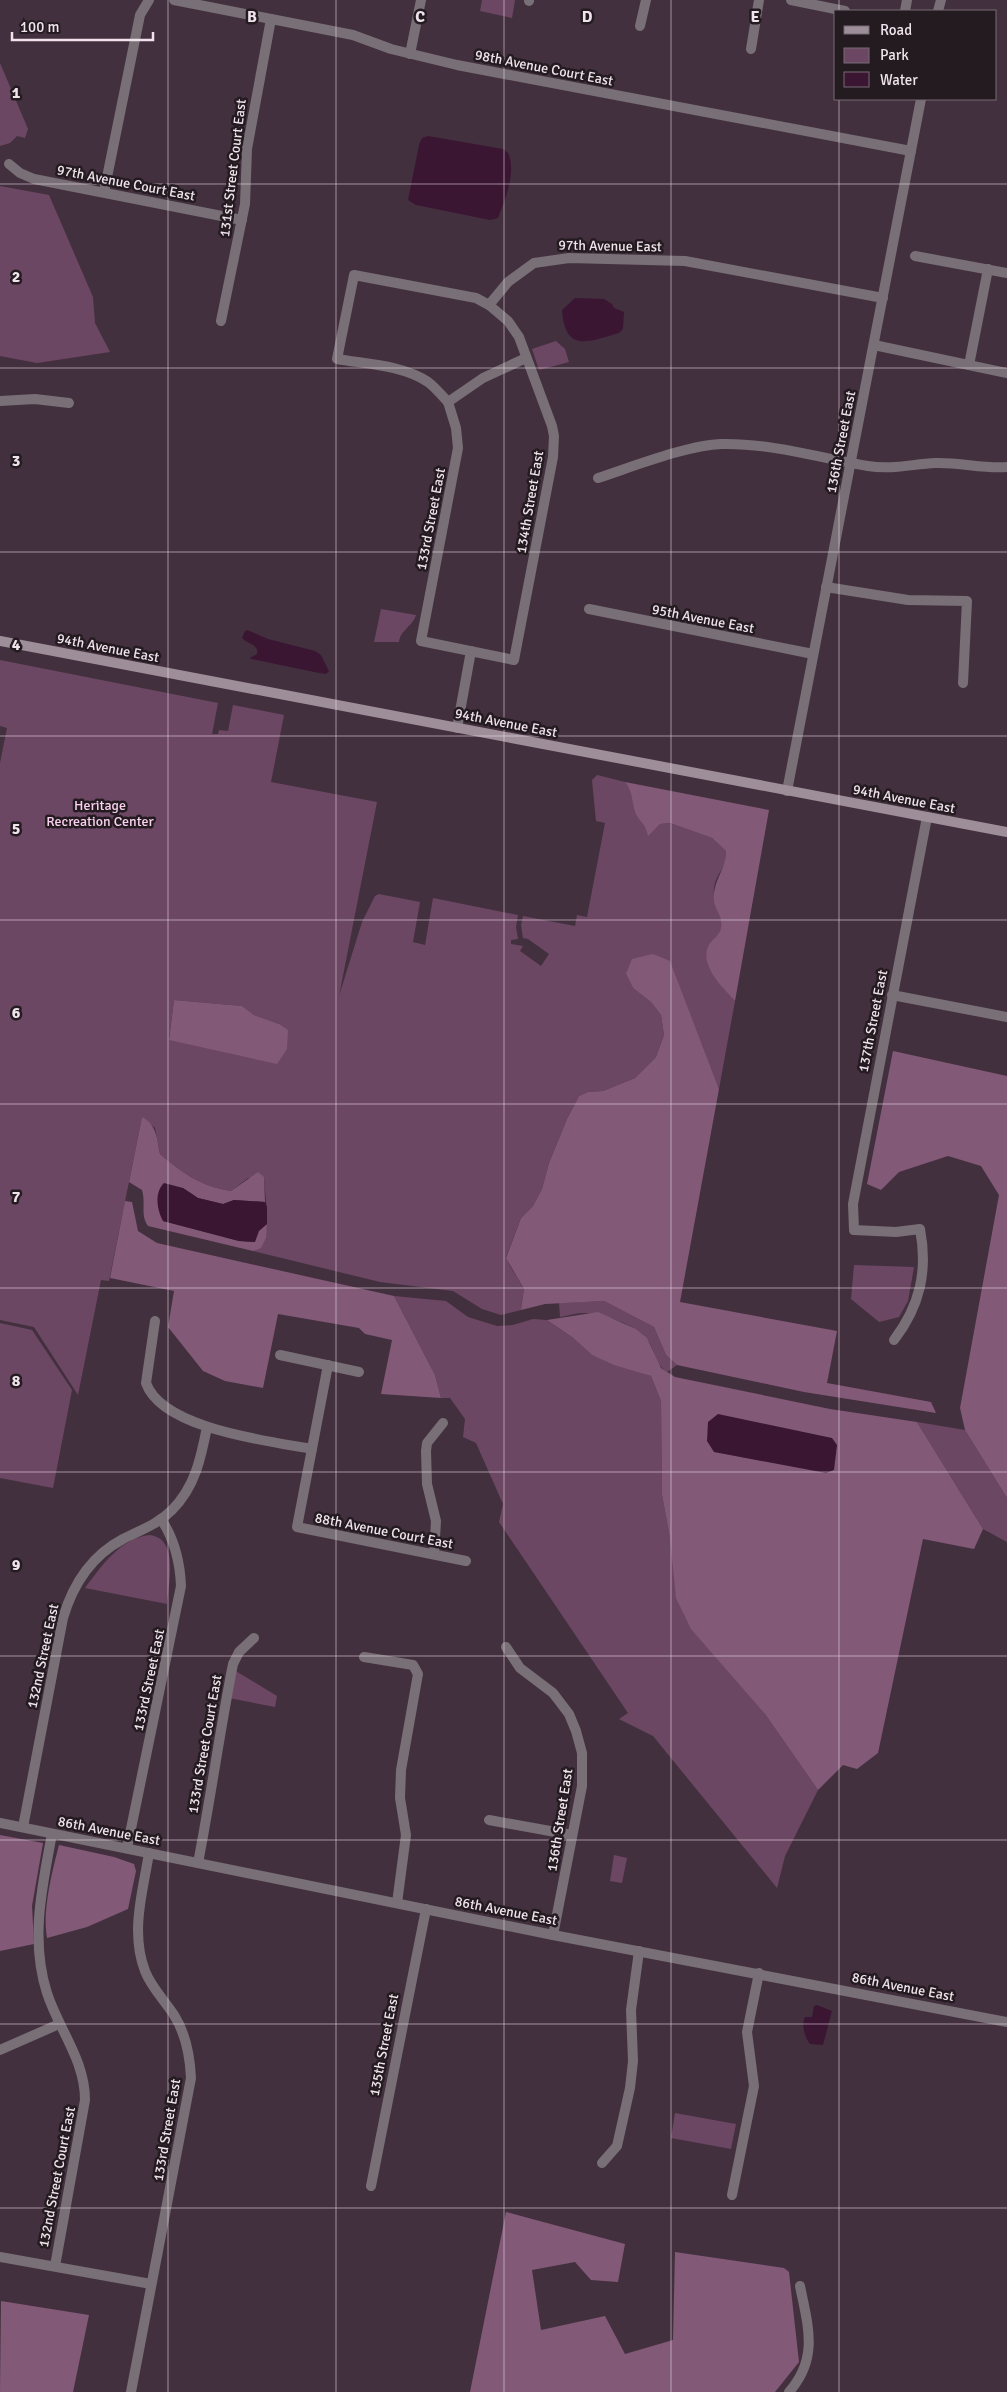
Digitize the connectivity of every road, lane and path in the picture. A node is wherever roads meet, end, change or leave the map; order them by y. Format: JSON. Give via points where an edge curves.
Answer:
{"nodes":[{"id":1,"x":174,"y":0,"type":"edge"},
{"id":2,"x":421,"y":0,"type":"edge"},
{"id":3,"x":646,"y":0,"type":"edge"},
{"id":4,"x":760,"y":0,"type":"edge"},
{"id":5,"x":791,"y":0,"type":"edge"},
{"id":6,"x":148,"y":1,"type":"edge"},
{"id":7,"x":840,"y":10,"type":"edge"},
{"id":8,"x":271,"y":19,"type":"junction"},
{"id":9,"x":640,"y":26,"type":"dead end"},
{"id":10,"x":751,"y":49,"type":"dead end"},
{"id":11,"x":410,"y":54,"type":"junction"},
{"id":12,"x":921,"y":100,"type":"edge"},
{"id":13,"x":911,"y":151,"type":"junction"},
{"id":14,"x":8,"y":164,"type":"dead end"},
{"id":15,"x":104,"y":192,"type":"junction"},
{"id":16,"x":242,"y":220,"type":"junction"},
{"id":17,"x":914,"y":256,"type":"dead end"},
{"id":18,"x":988,"y":269,"type":"junction"},
{"id":19,"x":1007,"y":272,"type":"edge"},
{"id":20,"x":883,"y":298,"type":"junction"},
{"id":21,"x":489,"y":304,"type":"junction"},
{"id":22,"x":221,"y":321,"type":"dead end"},
{"id":23,"x":874,"y":345,"type":"junction"},
{"id":24,"x":526,"y":358,"type":"junction"},
{"id":25,"x":968,"y":365,"type":"junction"},
{"id":26,"x":1007,"y":373,"type":"edge"},
{"id":27,"x":0,"y":402,"type":"edge"},
{"id":28,"x":448,"y":402,"type":"junction"},
{"id":29,"x":69,"y":403,"type":"dead end"},
{"id":30,"x":851,"y":463,"type":"junction"},
{"id":31,"x":1007,"y":467,"type":"edge"},
{"id":32,"x":598,"y":478,"type":"dead end"},
{"id":33,"x":826,"y":587,"type":"junction"},
{"id":34,"x":589,"y":609,"type":"dead end"},
{"id":35,"x":0,"y":641,"type":"edge"},
{"id":36,"x":471,"y":651,"type":"junction"},
{"id":37,"x":813,"y":654,"type":"junction"},
{"id":38,"x":963,"y":683,"type":"dead end"},
{"id":39,"x":457,"y":728,"type":"junction"},
{"id":40,"x":787,"y":791,"type":"junction"},
{"id":41,"x":927,"y":817,"type":"junction"},
{"id":42,"x":1007,"y":832,"type":"edge"},
{"id":43,"x":892,"y":995,"type":"junction"},
{"id":44,"x":1007,"y":1017,"type":"edge"},
{"id":45,"x":156,"y":1321,"type":"dead end"},
{"id":46,"x":894,"y":1340,"type":"dead end"},
{"id":47,"x":280,"y":1355,"type":"dead end"},
{"id":48,"x":328,"y":1365,"type":"junction"},
{"id":49,"x":358,"y":1372,"type":"dead end"},
{"id":50,"x":443,"y":1423,"type":"dead end"},
{"id":51,"x":207,"y":1427,"type":"junction"},
{"id":52,"x":312,"y":1449,"type":"junction"},
{"id":53,"x":161,"y":1519,"type":"junction"},
{"id":54,"x":434,"y":1554,"type":"junction"},
{"id":55,"x":466,"y":1561,"type":"dead end"},
{"id":56,"x":254,"y":1638,"type":"dead end"},
{"id":57,"x":506,"y":1647,"type":"dead end"},
{"id":58,"x":364,"y":1657,"type":"dead end"},
{"id":59,"x":488,"y":1820,"type":"dead end"},
{"id":60,"x":0,"y":1823,"type":"edge"},
{"id":61,"x":23,"y":1827,"type":"junction"},
{"id":62,"x":52,"y":1834,"type":"junction"},
{"id":63,"x":572,"y":1835,"type":"junction"},
{"id":64,"x":127,"y":1848,"type":"junction"},
{"id":65,"x":150,"y":1853,"type":"junction"},
{"id":66,"x":198,"y":1863,"type":"junction"},
{"id":67,"x":397,"y":1903,"type":"junction"},
{"id":68,"x":426,"y":1909,"type":"junction"},
{"id":69,"x":553,"y":1934,"type":"junction"},
{"id":70,"x":639,"y":1951,"type":"junction"},
{"id":71,"x":759,"y":1973,"type":"junction"},
{"id":72,"x":1007,"y":2022,"type":"edge"},
{"id":73,"x":59,"y":2024,"type":"junction"},
{"id":74,"x":0,"y":2050,"type":"edge"},
{"id":75,"x":602,"y":2163,"type":"dead end"},
{"id":76,"x":371,"y":2186,"type":"dead end"},
{"id":77,"x":732,"y":2196,"type":"dead end"},
{"id":78,"x":0,"y":2257,"type":"edge"},
{"id":79,"x":55,"y":2266,"type":"junction"},
{"id":80,"x":151,"y":2284,"type":"junction"},
{"id":81,"x":800,"y":2286,"type":"dead end"},
{"id":82,"x":131,"y":2392,"type":"edge"},
{"id":83,"x":789,"y":2392,"type":"edge"}],
"edges":[{"from":1,"to":8,"type":"street","name":"98th Avenue Court East"},
{"from":2,"to":11,"type":"street"},
{"from":3,"to":9,"type":"street"},
{"from":4,"to":10,"type":"street"},
{"from":5,"to":7,"type":"street"},
{"from":6,"to":15,"type":"street","via":[[140,15]]},
{"from":8,"to":11,"type":"street","name":"98th Avenue Court East","via":[[353,35]]},
{"from":8,"to":16,"type":"street","name":"131st Street Court East","via":[[248,140]]},
{"from":11,"to":13,"type":"street","name":"98th Avenue Court East","via":[[457,66]]},
{"from":12,"to":13,"type":"street","name":"136th Street East"},
{"from":13,"to":20,"type":"street","name":"136th Street East"},
{"from":14,"to":15,"type":"street","name":"97th Avenue Court East","via":[[20,174]]},
{"from":15,"to":16,"type":"street","name":"97th Avenue Court East"},
{"from":16,"to":22,"type":"street","name":"131st Street Court East"},
{"from":17,"to":18,"type":"street"},
{"from":18,"to":19,"type":"street"},
{"from":18,"to":25,"type":"street"},
{"from":20,"to":21,"type":"street","name":"97th Avenue East","via":[[685,261],[570,258],[534,264],[508,282]]},
{"from":20,"to":23,"type":"street","name":"136th Street East"},
{"from":21,"to":24,"type":"street","name":"134th Street East","via":[[514,329]]},
{"from":21,"to":28,"type":"street","via":[[476,298],[354,274],[336,359],[417,377],[429,383]]},
{"from":23,"to":25,"type":"street"},
{"from":23,"to":30,"type":"street","name":"136th Street East"},
{"from":24,"to":28,"type":"street","via":[[483,378]]},
{"from":24,"to":36,"type":"street","name":"134th Street East","via":[[549,417],[553,457],[514,660]]},
{"from":25,"to":26,"type":"street"},
{"from":27,"to":29,"type":"street","via":[[35,399]]},
{"from":28,"to":36,"type":"street","name":"133rd Street East","via":[[458,448],[421,642]]},
{"from":30,"to":31,"type":"street","via":[[881,468],[934,463],[978,468]]},
{"from":30,"to":32,"type":"street","via":[[774,449],[720,444]]},
{"from":30,"to":33,"type":"street","name":"136th Street East"},
{"from":33,"to":37,"type":"street","name":"136th Street East"},
{"from":33,"to":38,"type":"street","via":[[908,600],[967,601]]},
{"from":34,"to":37,"type":"street","name":"95th Avenue East"},
{"from":35,"to":39,"type":"main road","name":"94th Avenue East"},
{"from":36,"to":39,"type":"street"},
{"from":37,"to":40,"type":"street","name":"136th Street East"},
{"from":39,"to":40,"type":"main road","name":"94th Avenue East"},
{"from":40,"to":41,"type":"main road","name":"94th Avenue East"},
{"from":41,"to":42,"type":"main road","name":"94th Avenue East"},
{"from":41,"to":43,"type":"street","name":"137th Street East"},
{"from":43,"to":44,"type":"street"},
{"from":43,"to":46,"type":"street","name":"137th Street East","via":[[853,1204],[854,1230],[896,1232],[920,1229],[924,1246],[922,1282],[913,1312]]},
{"from":45,"to":51,"type":"street","via":[[146,1375],[149,1392],[158,1403]]},
{"from":47,"to":48,"type":"street"},
{"from":48,"to":49,"type":"street"},
{"from":48,"to":52,"type":"street"},
{"from":50,"to":54,"type":"street","via":[[427,1443],[426,1451],[427,1484],[436,1521]]},
{"from":51,"to":52,"type":"street"},
{"from":51,"to":53,"type":"street","name":"132nd Street East","via":[[196,1474],[181,1499]]},
{"from":52,"to":54,"type":"street","name":"88th Avenue Court East","via":[[297,1527]]},
{"from":53,"to":61,"type":"street","name":"132nd Street East","via":[[97,1557],[73,1590],[63,1618]]},
{"from":53,"to":64,"type":"street","name":"133rd Street East","via":[[178,1557],[181,1586]]},
{"from":54,"to":55,"type":"street","name":"88th Avenue Court East"},
{"from":56,"to":66,"type":"street","name":"133rd Street Court East","via":[[237,1654],[233,1664]]},
{"from":57,"to":63,"type":"street","name":"136th Street East","via":[[520,1668],[553,1693],[569,1714],[576,1730],[583,1773]]},
{"from":58,"to":67,"type":"street","via":[[413,1665],[418,1674],[400,1782],[406,1835]]},
{"from":59,"to":63,"type":"street"},
{"from":60,"to":61,"type":"street","name":"86th Avenue East"},
{"from":61,"to":62,"type":"street","name":"86th Avenue East"},
{"from":62,"to":64,"type":"street","name":"86th Avenue East"},
{"from":62,"to":73,"type":"street","name":"132nd Street Court East","via":[[40,1892],[38,1938],[47,1992]]},
{"from":63,"to":69,"type":"street","name":"136th Street East"},
{"from":64,"to":65,"type":"street","name":"86th Avenue East"},
{"from":65,"to":66,"type":"street","name":"86th Avenue East"},
{"from":65,"to":80,"type":"street","name":"133rd Street East","via":[[138,1916],[138,1944],[146,1975],[175,2016],[185,2037],[191,2078]]},
{"from":66,"to":67,"type":"street","name":"86th Avenue East"},
{"from":67,"to":68,"type":"street","name":"86th Avenue East"},
{"from":68,"to":69,"type":"street","name":"86th Avenue East"},
{"from":68,"to":76,"type":"street","name":"135th Street East"},
{"from":69,"to":70,"type":"street","name":"86th Avenue East"},
{"from":70,"to":71,"type":"street","name":"86th Avenue East"},
{"from":70,"to":75,"type":"street","via":[[631,2010],[633,2061],[630,2088],[617,2146]]},
{"from":71,"to":72,"type":"street","name":"86th Avenue East"},
{"from":71,"to":77,"type":"street","via":[[747,2032],[754,2086]]},
{"from":73,"to":74,"type":"street"},
{"from":73,"to":79,"type":"street","name":"132nd Street Court East","via":[[79,2063],[85,2100]]},
{"from":78,"to":79,"type":"street"},
{"from":79,"to":80,"type":"street"},
{"from":80,"to":82,"type":"street","name":"133rd Street East"},
{"from":81,"to":83,"type":"street","via":[[808,2326],[808,2358],[801,2378]]}]}
